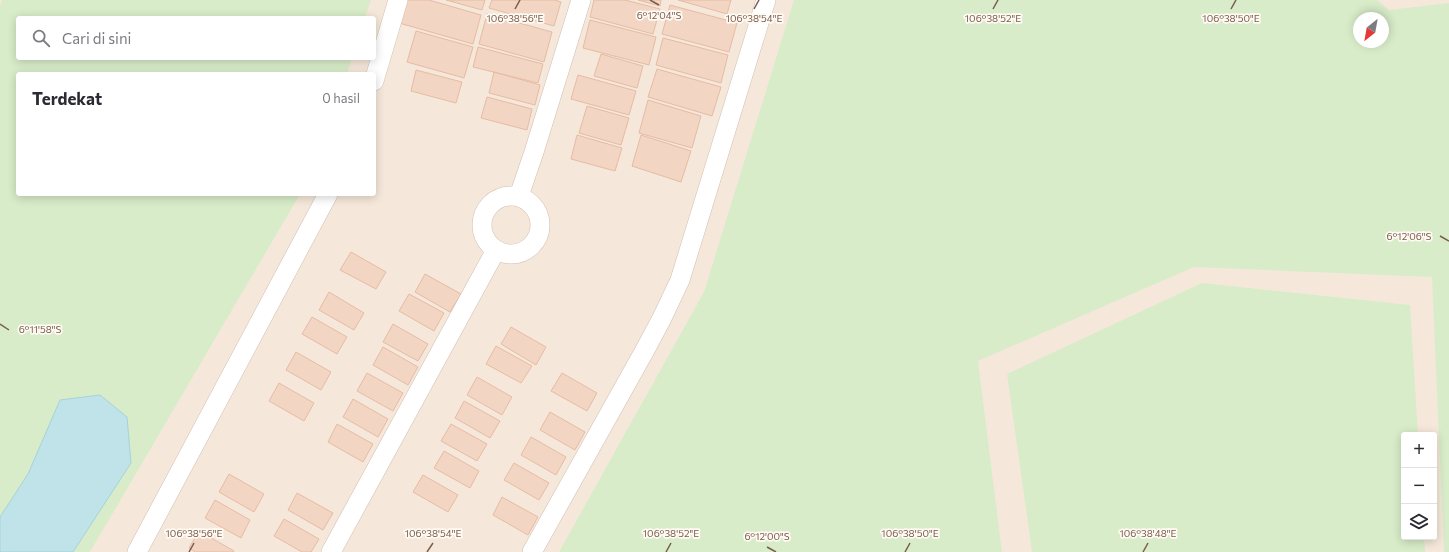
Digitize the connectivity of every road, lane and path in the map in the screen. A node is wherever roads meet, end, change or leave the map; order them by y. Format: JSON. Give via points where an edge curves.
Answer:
{"nodes":[{"id":1,"x":398,"y":0,"type":"edge"},
{"id":2,"x":581,"y":0,"type":"edge"},
{"id":3,"x":766,"y":0,"type":"edge"},
{"id":4,"x":376,"y":74,"type":"edge"},
{"id":5,"x":327,"y":196,"type":"edge"},
{"id":6,"x":519,"y":196,"type":"junction"},
{"id":7,"x":496,"y":250,"type":"junction"},
{"id":8,"x":137,"y":552,"type":"edge"},
{"id":9,"x":331,"y":552,"type":"edge"},
{"id":10,"x":532,"y":552,"type":"edge"}],
"edges":[{"from":1,"to":4,"type":"street"},
{"from":2,"to":6,"type":"street"},
{"from":3,"to":10,"type":"street","via":[[680,280],[645,350]]},
{"from":5,"to":8,"type":"street"},
{"from":6,"to":7,"type":"street","via":[[498,198],[484,213],[483,234]]},
{"from":6,"to":7,"type":"street","via":[[531,204],[539,216],[540,230],[534,242],[524,251],[510,254]]},
{"from":7,"to":9,"type":"street"}]}
